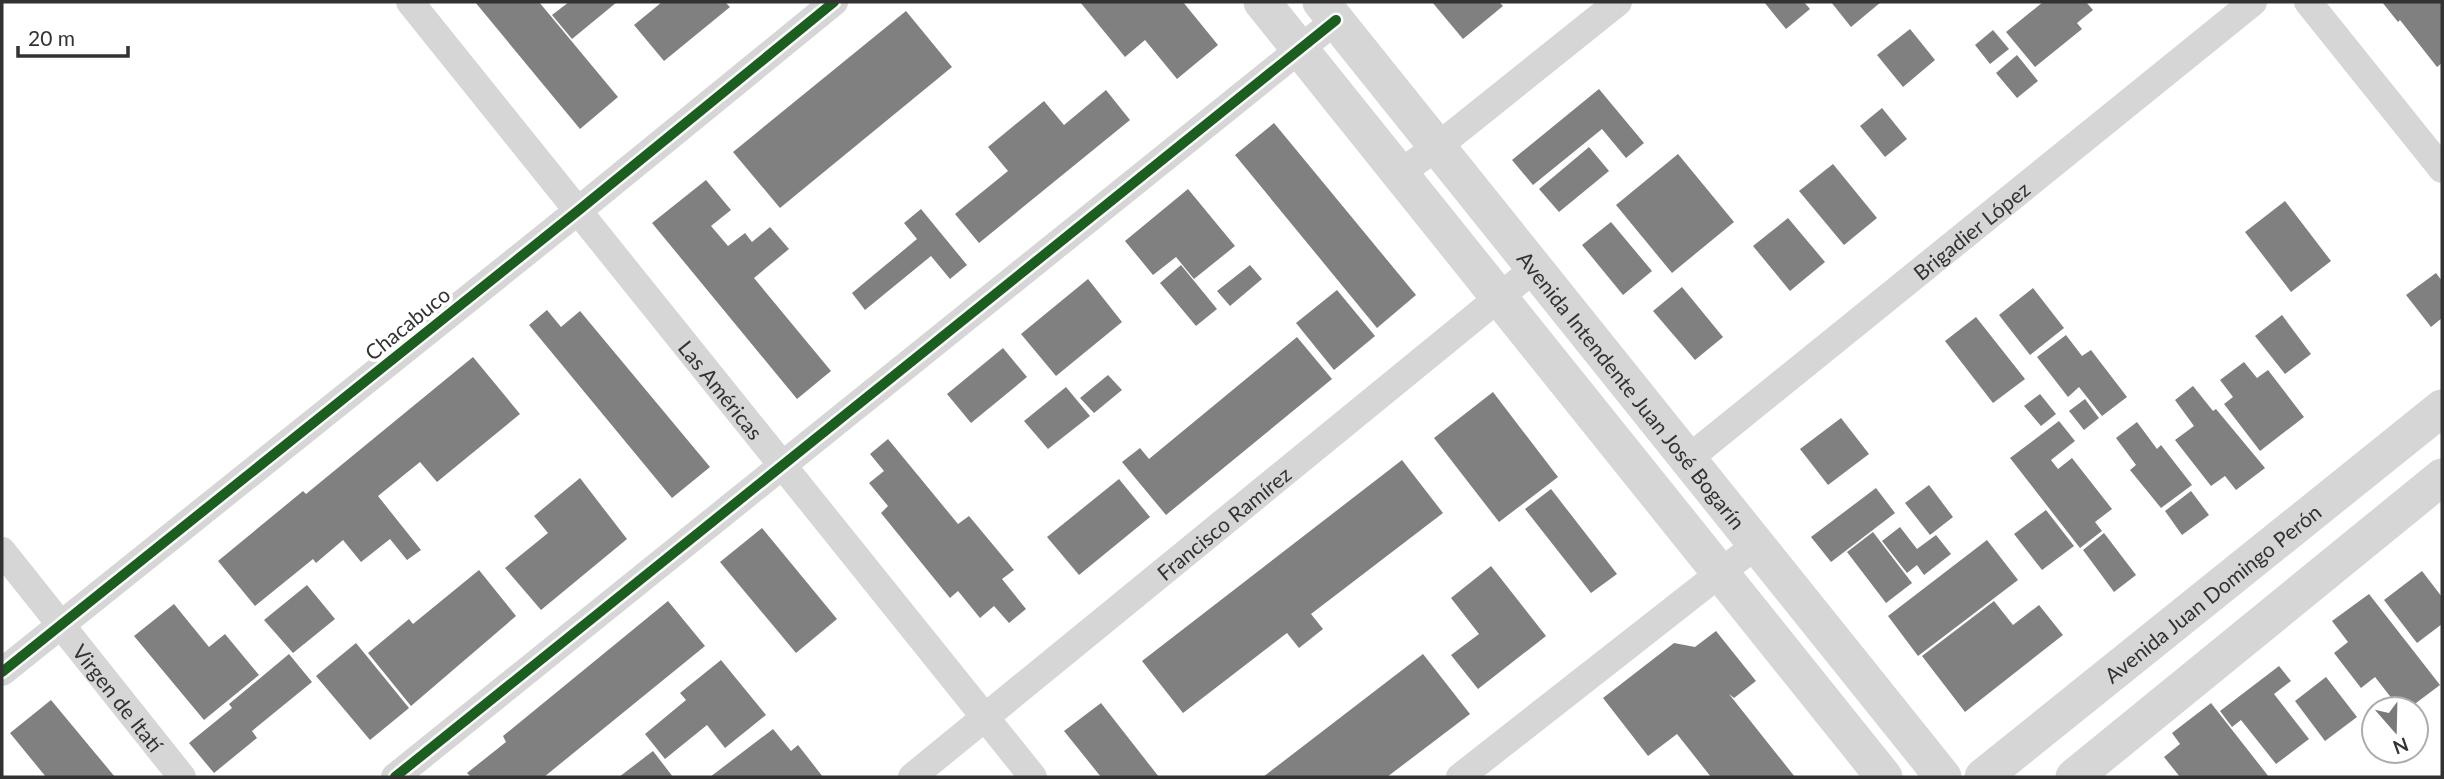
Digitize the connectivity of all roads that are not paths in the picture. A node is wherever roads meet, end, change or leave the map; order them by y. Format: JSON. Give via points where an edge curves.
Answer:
{"nodes":[{"id":1,"x":410,"y":2,"type":"edge"},
{"id":2,"x":834,"y":2,"type":"edge"},
{"id":3,"x":1262,"y":2,"type":"edge"},
{"id":4,"x":1618,"y":2,"type":"edge"},
{"id":5,"x":2253,"y":2,"type":"edge"},
{"id":6,"x":2308,"y":2,"type":"edge"},
{"id":7,"x":1328,"y":11,"type":"edge"},
{"id":8,"x":1300,"y":49,"type":"junction"},
{"id":9,"x":1437,"y":147,"type":"junction"},
{"id":10,"x":2442,"y":169,"type":"edge"},
{"id":11,"x":1400,"y":173,"type":"junction"},
{"id":12,"x":579,"y":210,"type":"junction"},
{"id":13,"x":1535,"y":268,"type":"junction"},
{"id":14,"x":1499,"y":298,"type":"junction"},
{"id":15,"x":2442,"y":408,"type":"edge"},
{"id":16,"x":1688,"y":459,"type":"junction"},
{"id":17,"x":783,"y":465,"type":"junction"},
{"id":18,"x":2442,"y":477,"type":"edge"},
{"id":19,"x":1756,"y":545,"type":"junction"},
{"id":20,"x":2,"y":551,"type":"edge"},
{"id":21,"x":1720,"y":573,"type":"junction"},
{"id":22,"x":61,"y":625,"type":"junction"},
{"id":23,"x":2,"y":673,"type":"edge"},
{"id":24,"x":985,"y":718,"type":"junction"},
{"id":25,"x":182,"y":777,"type":"edge"},
{"id":26,"x":395,"y":777,"type":"edge"},
{"id":27,"x":912,"y":777,"type":"edge"},
{"id":28,"x":1032,"y":777,"type":"edge"},
{"id":29,"x":1460,"y":777,"type":"edge"},
{"id":30,"x":1884,"y":777,"type":"edge"},
{"id":31,"x":1943,"y":777,"type":"edge"},
{"id":32,"x":1983,"y":777,"type":"edge"},
{"id":33,"x":2074,"y":777,"type":"edge"}],
"edges":[{"from":1,"to":12,"type":"street","name":"Las Américas"},
{"from":2,"to":12,"type":"street","name":"Chacabuco"},
{"from":3,"to":8,"type":"street"},
{"from":4,"to":9,"type":"street"},
{"from":5,"to":16,"type":"street","name":"Brigadier López"},
{"from":6,"to":10,"type":"street"},
{"from":7,"to":8,"type":"street"},
{"from":7,"to":9,"type":"street","name":"Avenida Intendente Juan José Bogarín"},
{"from":8,"to":11,"type":"street"},
{"from":8,"to":17,"type":"street"},
{"from":9,"to":11,"type":"street"},
{"from":9,"to":13,"type":"street","name":"Avenida Intendente Juan José Bogarín"},
{"from":11,"to":14,"type":"street"},
{"from":12,"to":17,"type":"street","name":"Las Américas"},
{"from":12,"to":22,"type":"street","name":"Chacabuco"},
{"from":13,"to":14,"type":"street","name":"Francisco Ramírez"},
{"from":13,"to":16,"type":"street","name":"Avenida Intendente Juan José Bogarín"},
{"from":14,"to":21,"type":"street"},
{"from":14,"to":24,"type":"street","name":"Francisco Ramírez"},
{"from":15,"to":32,"type":"street","name":"Avenida Juan Domingo Perón"},
{"from":16,"to":19,"type":"street","name":"Avenida Intendente Juan José Bogarín"},
{"from":17,"to":24,"type":"street","name":"Las Américas"},
{"from":17,"to":26,"type":"street"},
{"from":18,"to":33,"type":"street"},
{"from":19,"to":21,"type":"street"},
{"from":19,"to":31,"type":"street","name":"Avenida Intendente Juan José Bogarín"},
{"from":20,"to":22,"type":"street","name":"Virgen de Itatí"},
{"from":21,"to":29,"type":"street"},
{"from":21,"to":30,"type":"street"},
{"from":22,"to":23,"type":"street","name":"Chacabuco"},
{"from":22,"to":25,"type":"street","name":"Virgen de Itatí"},
{"from":24,"to":27,"type":"street","name":"Francisco Ramírez"},
{"from":24,"to":28,"type":"street","name":"Las Américas"}]}
